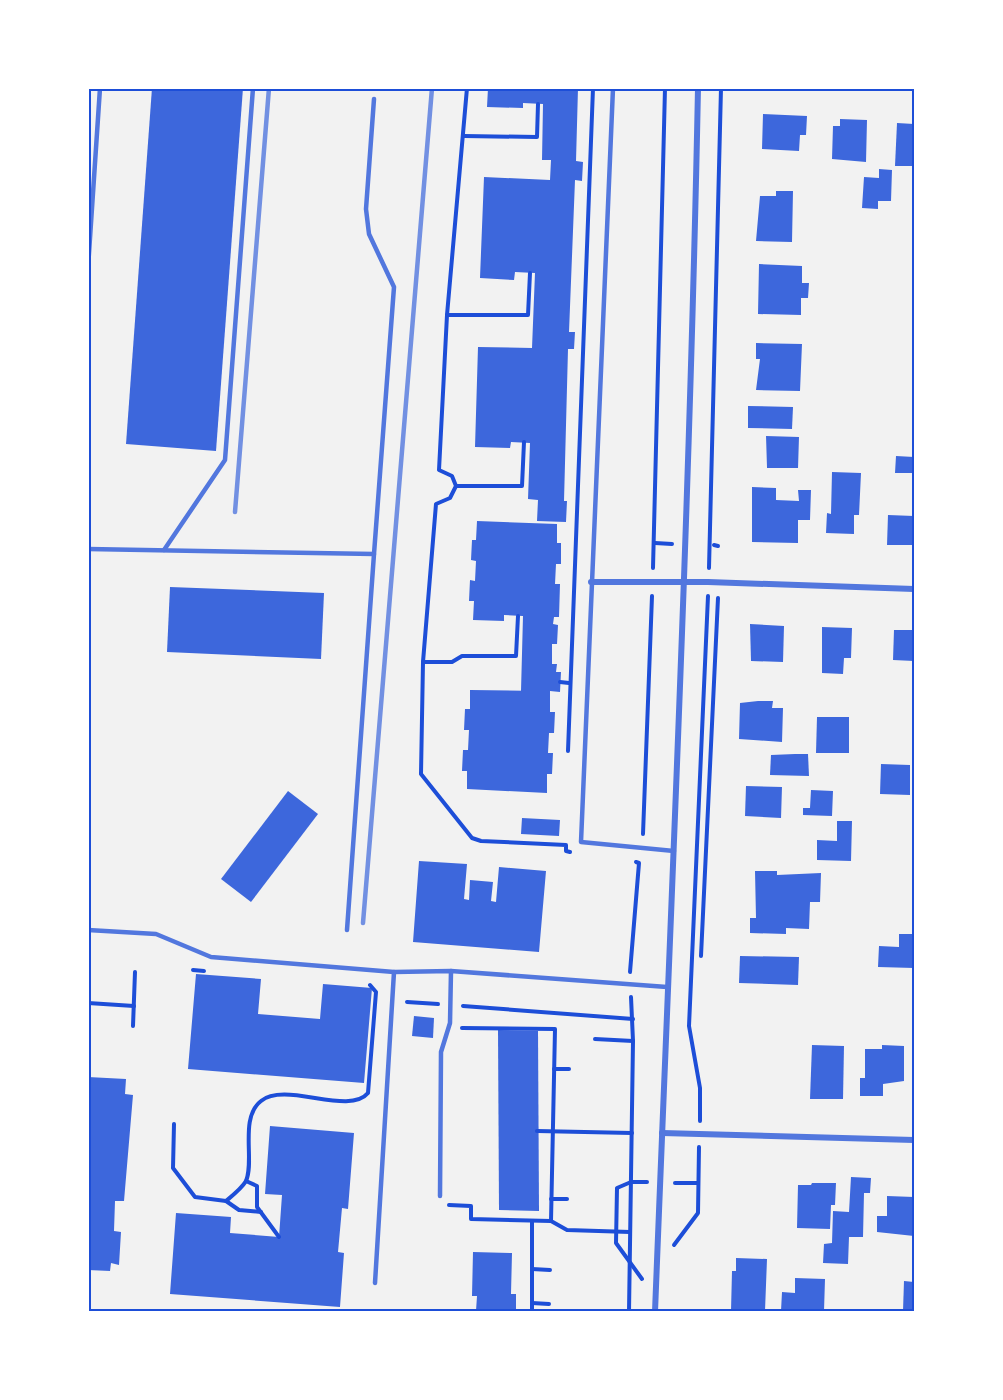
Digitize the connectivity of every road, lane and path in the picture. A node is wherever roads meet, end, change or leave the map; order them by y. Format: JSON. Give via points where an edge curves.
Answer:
{"nodes":[{"id":1,"x":100,"y":88,"type":"edge"},
{"id":2,"x":253,"y":88,"type":"edge"},
{"id":3,"x":467,"y":88,"type":"edge"},
{"id":4,"x":593,"y":88,"type":"edge"},
{"id":5,"x":613,"y":88,"type":"edge"},
{"id":6,"x":665,"y":88,"type":"edge"},
{"id":7,"x":698,"y":88,"type":"edge"},
{"id":8,"x":374,"y":99,"type":"dead end"},
{"id":9,"x":538,"y":104,"type":"dead end"},
{"id":10,"x":464,"y":136,"type":"junction"},
{"id":11,"x":88,"y":268,"type":"edge"},
{"id":12,"x":530,"y":273,"type":"dead end"},
{"id":13,"x":447,"y":315,"type":"junction"},
{"id":14,"x":574,"y":341,"type":"dead end"},
{"id":15,"x":582,"y":341,"type":"junction"},
{"id":16,"x":524,"y":442,"type":"dead end"},
{"id":17,"x":456,"y":486,"type":"junction"},
{"id":18,"x":655,"y":543,"type":"junction"},
{"id":19,"x":676,"y":544,"type":"dead end"},
{"id":20,"x":88,"y":549,"type":"edge"},
{"id":21,"x":164,"y":550,"type":"junction"},
{"id":22,"x":375,"y":554,"type":"junction"},
{"id":23,"x":591,"y":582,"type":"junction"},
{"id":24,"x":652,"y":584,"type":"junction"},
{"id":25,"x":686,"y":584,"type":"junction"},
{"id":26,"x":915,"y":589,"type":"edge"},
{"id":27,"x":721,"y":592,"type":"dead end"},
{"id":28,"x":518,"y":616,"type":"dead end"},
{"id":29,"x":423,"y":662,"type":"junction"},
{"id":30,"x":560,"y":682,"type":"dead end"},
{"id":31,"x":569,"y":682,"type":"junction"},
{"id":32,"x":568,"y":761,"type":"dead end"},
{"id":33,"x":566,"y":837,"type":"dead end"},
{"id":34,"x":566,"y":845,"type":"junction"},
{"id":35,"x":643,"y":848,"type":"junction"},
{"id":36,"x":674,"y":851,"type":"junction"},
{"id":37,"x":576,"y":853,"type":"dead end"},
{"id":38,"x":627,"y":861,"type":"dead end"},
{"id":39,"x":639,"y":863,"type":"junction"},
{"id":40,"x":88,"y":930,"type":"edge"},
{"id":41,"x":348,"y":930,"type":"dead end"},
{"id":42,"x":701,"y":956,"type":"dead end"},
{"id":43,"x":193,"y":970,"type":"dead end"},
{"id":44,"x":205,"y":971,"type":"dead end"},
{"id":45,"x":451,"y":971,"type":"junction"},
{"id":46,"x":135,"y":972,"type":"dead end"},
{"id":47,"x":394,"y":972,"type":"junction"},
{"id":48,"x":360,"y":984,"type":"dead end"},
{"id":49,"x":629,"y":985,"type":"junction"},
{"id":50,"x":667,"y":987,"type":"junction"},
{"id":51,"x":393,"y":1001,"type":"junction"},
{"id":52,"x":88,"y":1003,"type":"edge"},
{"id":53,"x":450,"y":1005,"type":"junction"},
{"id":54,"x":134,"y":1006,"type":"junction"},
{"id":55,"x":633,"y":1019,"type":"junction"},
{"id":56,"x":134,"y":1026,"type":"dead end"},
{"id":57,"x":458,"y":1028,"type":"dead end"},
{"id":58,"x":595,"y":1039,"type":"dead end"},
{"id":59,"x":633,"y":1041,"type":"junction"},
{"id":60,"x":691,"y":1043,"type":"dead end"},
{"id":61,"x":554,"y":1069,"type":"junction"},
{"id":62,"x":569,"y":1069,"type":"dead end"},
{"id":63,"x":174,"y":1124,"type":"dead end"},
{"id":64,"x":537,"y":1131,"type":"dead end"},
{"id":65,"x":553,"y":1131,"type":"junction"},
{"id":66,"x":632,"y":1133,"type":"junction"},
{"id":67,"x":662,"y":1133,"type":"junction"},
{"id":68,"x":700,"y":1133,"type":"junction"},
{"id":69,"x":915,"y":1140,"type":"edge"},
{"id":70,"x":246,"y":1181,"type":"junction"},
{"id":71,"x":617,"y":1188,"type":"dead end"},
{"id":72,"x":440,"y":1196,"type":"dead end"},
{"id":73,"x":551,"y":1199,"type":"junction"},
{"id":74,"x":567,"y":1199,"type":"dead end"},
{"id":75,"x":226,"y":1201,"type":"junction"},
{"id":76,"x":441,"y":1205,"type":"dead end"},
{"id":77,"x":261,"y":1212,"type":"junction"},
{"id":78,"x":532,"y":1221,"type":"junction"},
{"id":79,"x":551,"y":1221,"type":"junction"},
{"id":80,"x":616,"y":1231,"type":"junction"},
{"id":81,"x":630,"y":1232,"type":"junction"},
{"id":82,"x":279,"y":1237,"type":"dead end"},
{"id":83,"x":669,"y":1254,"type":"dead end"},
{"id":84,"x":630,"y":1265,"type":"junction"},
{"id":85,"x":532,"y":1269,"type":"junction"},
{"id":86,"x":550,"y":1270,"type":"dead end"},
{"id":87,"x":375,"y":1283,"type":"dead end"},
{"id":88,"x":656,"y":1296,"type":"junction"},
{"id":89,"x":532,"y":1303,"type":"junction"},
{"id":90,"x":549,"y":1304,"type":"dead end"},
{"id":91,"x":532,"y":1311,"type":"edge"},
{"id":92,"x":629,"y":1311,"type":"edge"},
{"id":93,"x":655,"y":1311,"type":"edge"}],
"edges":[{"from":1,"to":11,"type":"lane"},
{"from":2,"to":21,"type":"lane","via":[[225,460]]},
{"from":3,"to":10,"type":"path"},
{"from":4,"to":15,"type":"path"},
{"from":5,"to":23,"type":"lane"},
{"from":6,"to":18,"type":"path"},
{"from":7,"to":25,"type":"street"},
{"from":8,"to":22,"type":"lane","via":[[366,209],[369,234],[393,287]]},
{"from":9,"to":10,"type":"path","via":[[537,137]]},
{"from":10,"to":13,"type":"path"},
{"from":12,"to":13,"type":"path","via":[[528,315]]},
{"from":13,"to":17,"type":"path","via":[[438,470],[452,476]]},
{"from":14,"to":15,"type":"path"},
{"from":15,"to":31,"type":"path"},
{"from":16,"to":17,"type":"path","via":[[522,486]]},
{"from":17,"to":29,"type":"path","via":[[450,498],[436,504]]},
{"from":18,"to":19,"type":"path"},
{"from":18,"to":24,"type":"path"},
{"from":20,"to":21,"type":"lane"},
{"from":21,"to":22,"type":"lane"},
{"from":22,"to":41,"type":"lane"},
{"from":23,"to":24,"type":"street"},
{"from":23,"to":35,"type":"lane","via":[[581,842]]},
{"from":24,"to":25,"type":"street"},
{"from":24,"to":35,"type":"path"},
{"from":25,"to":26,"type":"street"},
{"from":25,"to":36,"type":"street"},
{"from":27,"to":42,"type":"path","via":[[716,602]]},
{"from":28,"to":29,"type":"path","via":[[516,656],[462,656],[452,662]]},
{"from":29,"to":34,"type":"path","via":[[420,774],[424,780],[472,838]]},
{"from":30,"to":31,"type":"path"},
{"from":31,"to":32,"type":"path"},
{"from":33,"to":34,"type":"path"},
{"from":34,"to":37,"type":"path","via":[[566,851]]},
{"from":35,"to":36,"type":"lane"},
{"from":35,"to":39,"type":"path"},
{"from":36,"to":50,"type":"street"},
{"from":38,"to":39,"type":"path"},
{"from":39,"to":49,"type":"path"},
{"from":40,"to":47,"type":"lane","via":[[156,934],[211,957]]},
{"from":43,"to":44,"type":"path"},
{"from":45,"to":47,"type":"lane"},
{"from":45,"to":49,"type":"lane"},
{"from":45,"to":53,"type":"lane"},
{"from":46,"to":54,"type":"path"},
{"from":47,"to":51,"type":"lane"},
{"from":48,"to":70,"type":"path","via":[[371,985],[375,992],[368,1093],[357,1100],[286,1095],[259,1102],[251,1115]]},
{"from":49,"to":50,"type":"lane"},
{"from":49,"to":55,"type":"path"},
{"from":50,"to":67,"type":"street"},
{"from":51,"to":53,"type":"path"},
{"from":51,"to":87,"type":"lane"},
{"from":52,"to":54,"type":"path"},
{"from":53,"to":55,"type":"path"},
{"from":53,"to":72,"type":"lane","via":[[450,1023],[441,1052]]},
{"from":54,"to":56,"type":"path"},
{"from":55,"to":59,"type":"path"},
{"from":57,"to":61,"type":"path","via":[[555,1029]]},
{"from":58,"to":59,"type":"path"},
{"from":59,"to":66,"type":"path"},
{"from":60,"to":68,"type":"path","via":[[700,1088]]},
{"from":61,"to":62,"type":"path"},
{"from":61,"to":65,"type":"path"},
{"from":63,"to":75,"type":"path","via":[[173,1168],[195,1197]]},
{"from":64,"to":65,"type":"path"},
{"from":65,"to":66,"type":"path"},
{"from":65,"to":73,"type":"path"},
{"from":66,"to":81,"type":"path"},
{"from":67,"to":68,"type":"street"},
{"from":67,"to":88,"type":"street"},
{"from":68,"to":69,"type":"street"},
{"from":68,"to":83,"type":"path","via":[[698,1213]]},
{"from":70,"to":75,"type":"path"},
{"from":70,"to":77,"type":"path","via":[[257,1186],[257,1207]]},
{"from":71,"to":80,"type":"path"},
{"from":73,"to":74,"type":"path"},
{"from":73,"to":79,"type":"path"},
{"from":75,"to":77,"type":"path","via":[[239,1210]]},
{"from":76,"to":78,"type":"path","via":[[471,1206],[471,1219]]},
{"from":77,"to":82,"type":"path"},
{"from":78,"to":79,"type":"path"},
{"from":78,"to":85,"type":"path"},
{"from":79,"to":80,"type":"path","via":[[567,1230]]},
{"from":80,"to":81,"type":"path"},
{"from":80,"to":84,"type":"path","via":[[616,1243]]},
{"from":81,"to":84,"type":"path"},
{"from":84,"to":88,"type":"path"},
{"from":84,"to":92,"type":"path"},
{"from":85,"to":86,"type":"path"},
{"from":85,"to":89,"type":"path"},
{"from":88,"to":93,"type":"street"},
{"from":89,"to":90,"type":"path"},
{"from":89,"to":91,"type":"path"}]}
